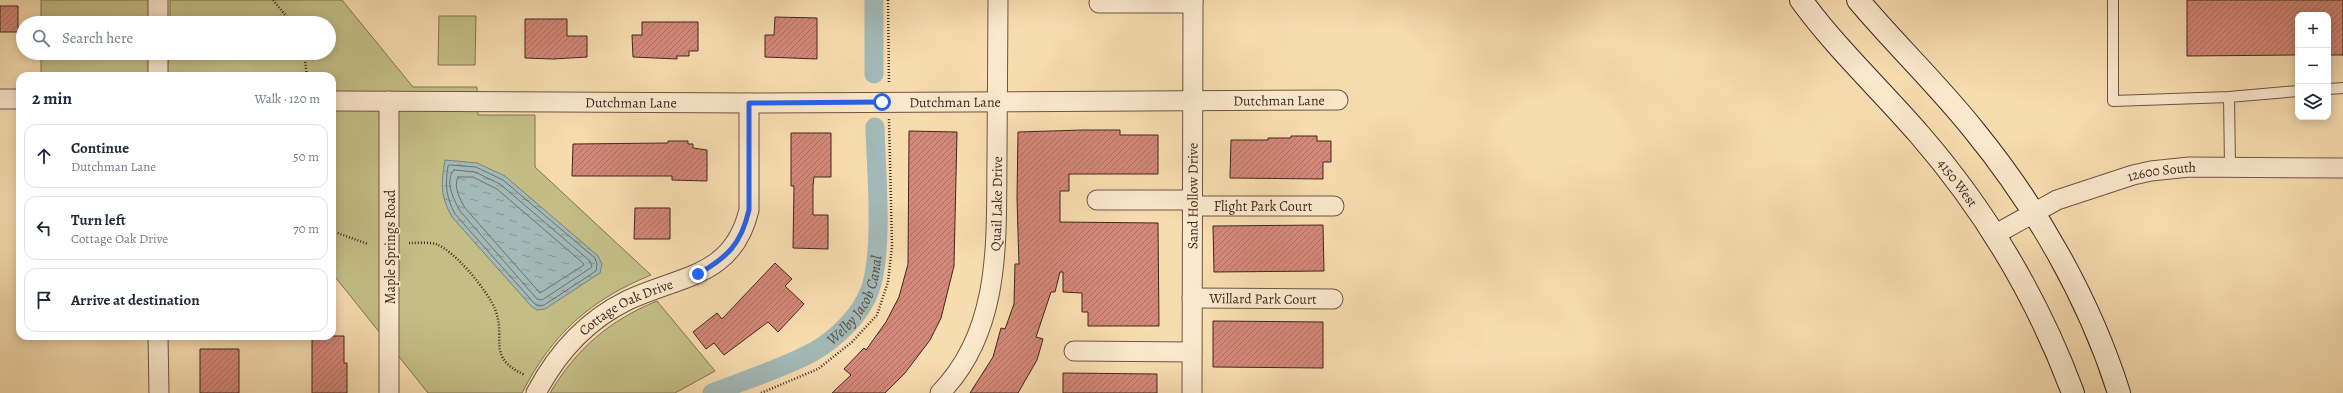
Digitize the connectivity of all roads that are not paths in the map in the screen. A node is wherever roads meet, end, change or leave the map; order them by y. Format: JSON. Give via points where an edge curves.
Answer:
{"nodes":[{"id":1,"x":158,"y":0,"type":"edge"},
{"id":2,"x":998,"y":0,"type":"edge"},
{"id":3,"x":1801,"y":0,"type":"edge"},
{"id":4,"x":1858,"y":0,"type":"edge"},
{"id":5,"x":2113,"y":0,"type":"edge"},
{"id":6,"x":1193,"y":2,"type":"edge"},
{"id":7,"x":1099,"y":3,"type":"dead end"},
{"id":8,"x":158,"y":16,"type":"edge"},
{"id":9,"x":158,"y":60,"type":"edge"},
{"id":10,"x":158,"y":72,"type":"edge"},
{"id":11,"x":2343,"y":88,"type":"edge"},
{"id":12,"x":2331,"y":89,"type":"edge"},
{"id":13,"x":2295,"y":91,"type":"edge"},
{"id":14,"x":2229,"y":97,"type":"junction"},
{"id":15,"x":0,"y":99,"type":"edge"},
{"id":16,"x":16,"y":99,"type":"edge"},
{"id":17,"x":1338,"y":100,"type":"dead end"},
{"id":18,"x":336,"y":101,"type":"edge"},
{"id":19,"x":1192,"y":101,"type":"junction"},
{"id":20,"x":390,"y":102,"type":"junction"},
{"id":21,"x":998,"y":102,"type":"junction"},
{"id":22,"x":749,"y":103,"type":"junction"},
{"id":23,"x":2230,"y":167,"type":"junction"},
{"id":24,"x":2343,"y":168,"type":"edge"},
{"id":25,"x":1097,"y":200,"type":"dead end"},
{"id":26,"x":1192,"y":203,"type":"junction"},
{"id":27,"x":1334,"y":206,"type":"dead end"},
{"id":28,"x":2033,"y":213,"type":"junction"},
{"id":29,"x":1994,"y":236,"type":"junction"},
{"id":30,"x":1192,"y":298,"type":"junction"},
{"id":31,"x":1333,"y":299,"type":"dead end"},
{"id":32,"x":158,"y":340,"type":"edge"},
{"id":33,"x":1074,"y":351,"type":"dead end"},
{"id":34,"x":1192,"y":352,"type":"junction"},
{"id":35,"x":158,"y":393,"type":"edge"},
{"id":36,"x":389,"y":393,"type":"edge"},
{"id":37,"x":536,"y":393,"type":"edge"},
{"id":38,"x":940,"y":393,"type":"edge"},
{"id":39,"x":1192,"y":393,"type":"edge"},
{"id":40,"x":2073,"y":393,"type":"edge"},
{"id":41,"x":2119,"y":393,"type":"edge"}],
"edges":[{"from":1,"to":8,"type":"street"},
{"from":2,"to":21,"type":"street","name":"Quail Lake Drive"},
{"from":3,"to":29,"type":"street","name":"4150 West","via":[[1830,37],[1944,164]]},
{"from":4,"to":28,"type":"street","via":[[1974,129]]},
{"from":5,"to":14,"type":"lane","via":[[2112,101]]},
{"from":6,"to":7,"type":"street"},
{"from":6,"to":19,"type":"street","name":"Sand Hollow Drive"},
{"from":9,"to":10,"type":"street"},
{"from":11,"to":12,"type":"lane"},
{"from":13,"to":14,"type":"lane"},
{"from":14,"to":23,"type":"lane"},
{"from":15,"to":16,"type":"street"},
{"from":17,"to":19,"type":"street","name":"Dutchman Lane"},
{"from":18,"to":20,"type":"street","name":"Dutchman Lane"},
{"from":19,"to":21,"type":"street","name":"Dutchman Lane"},
{"from":19,"to":26,"type":"street","name":"Sand Hollow Drive"},
{"from":20,"to":22,"type":"street","name":"Dutchman Lane"},
{"from":20,"to":36,"type":"street","name":"Maple Springs Road"},
{"from":21,"to":22,"type":"street","name":"Dutchman Lane"},
{"from":21,"to":38,"type":"street","name":"Quail Lake Drive","via":[[995,260],[988,304],[974,343],[954,376]]},
{"from":22,"to":37,"type":"street","name":"Cottage Oak Drive","via":[[749,210],[737,243],[721,261],[698,274],[627,301],[596,320],[568,344],[549,368]]},
{"from":23,"to":24,"type":"street","name":"12600 South"},
{"from":23,"to":28,"type":"street","name":"12600 South","via":[[2169,168],[2133,175],[2057,200]]},
{"from":25,"to":26,"type":"street","name":"Flight Park Court"},
{"from":26,"to":27,"type":"street","name":"Flight Park Court"},
{"from":26,"to":30,"type":"street","name":"Sand Hollow Drive"},
{"from":28,"to":29,"type":"street","name":"12600 South"},
{"from":28,"to":41,"type":"street","via":[[2082,301]]},
{"from":29,"to":40,"type":"street","name":"4150 West","via":[[2031,299]]},
{"from":30,"to":31,"type":"street","name":"Willard Park Court"},
{"from":30,"to":34,"type":"street","name":"Sand Hollow Drive"},
{"from":32,"to":35,"type":"street"},
{"from":33,"to":34,"type":"street"},
{"from":34,"to":39,"type":"street","name":"Sand Hollow Drive"}]}
